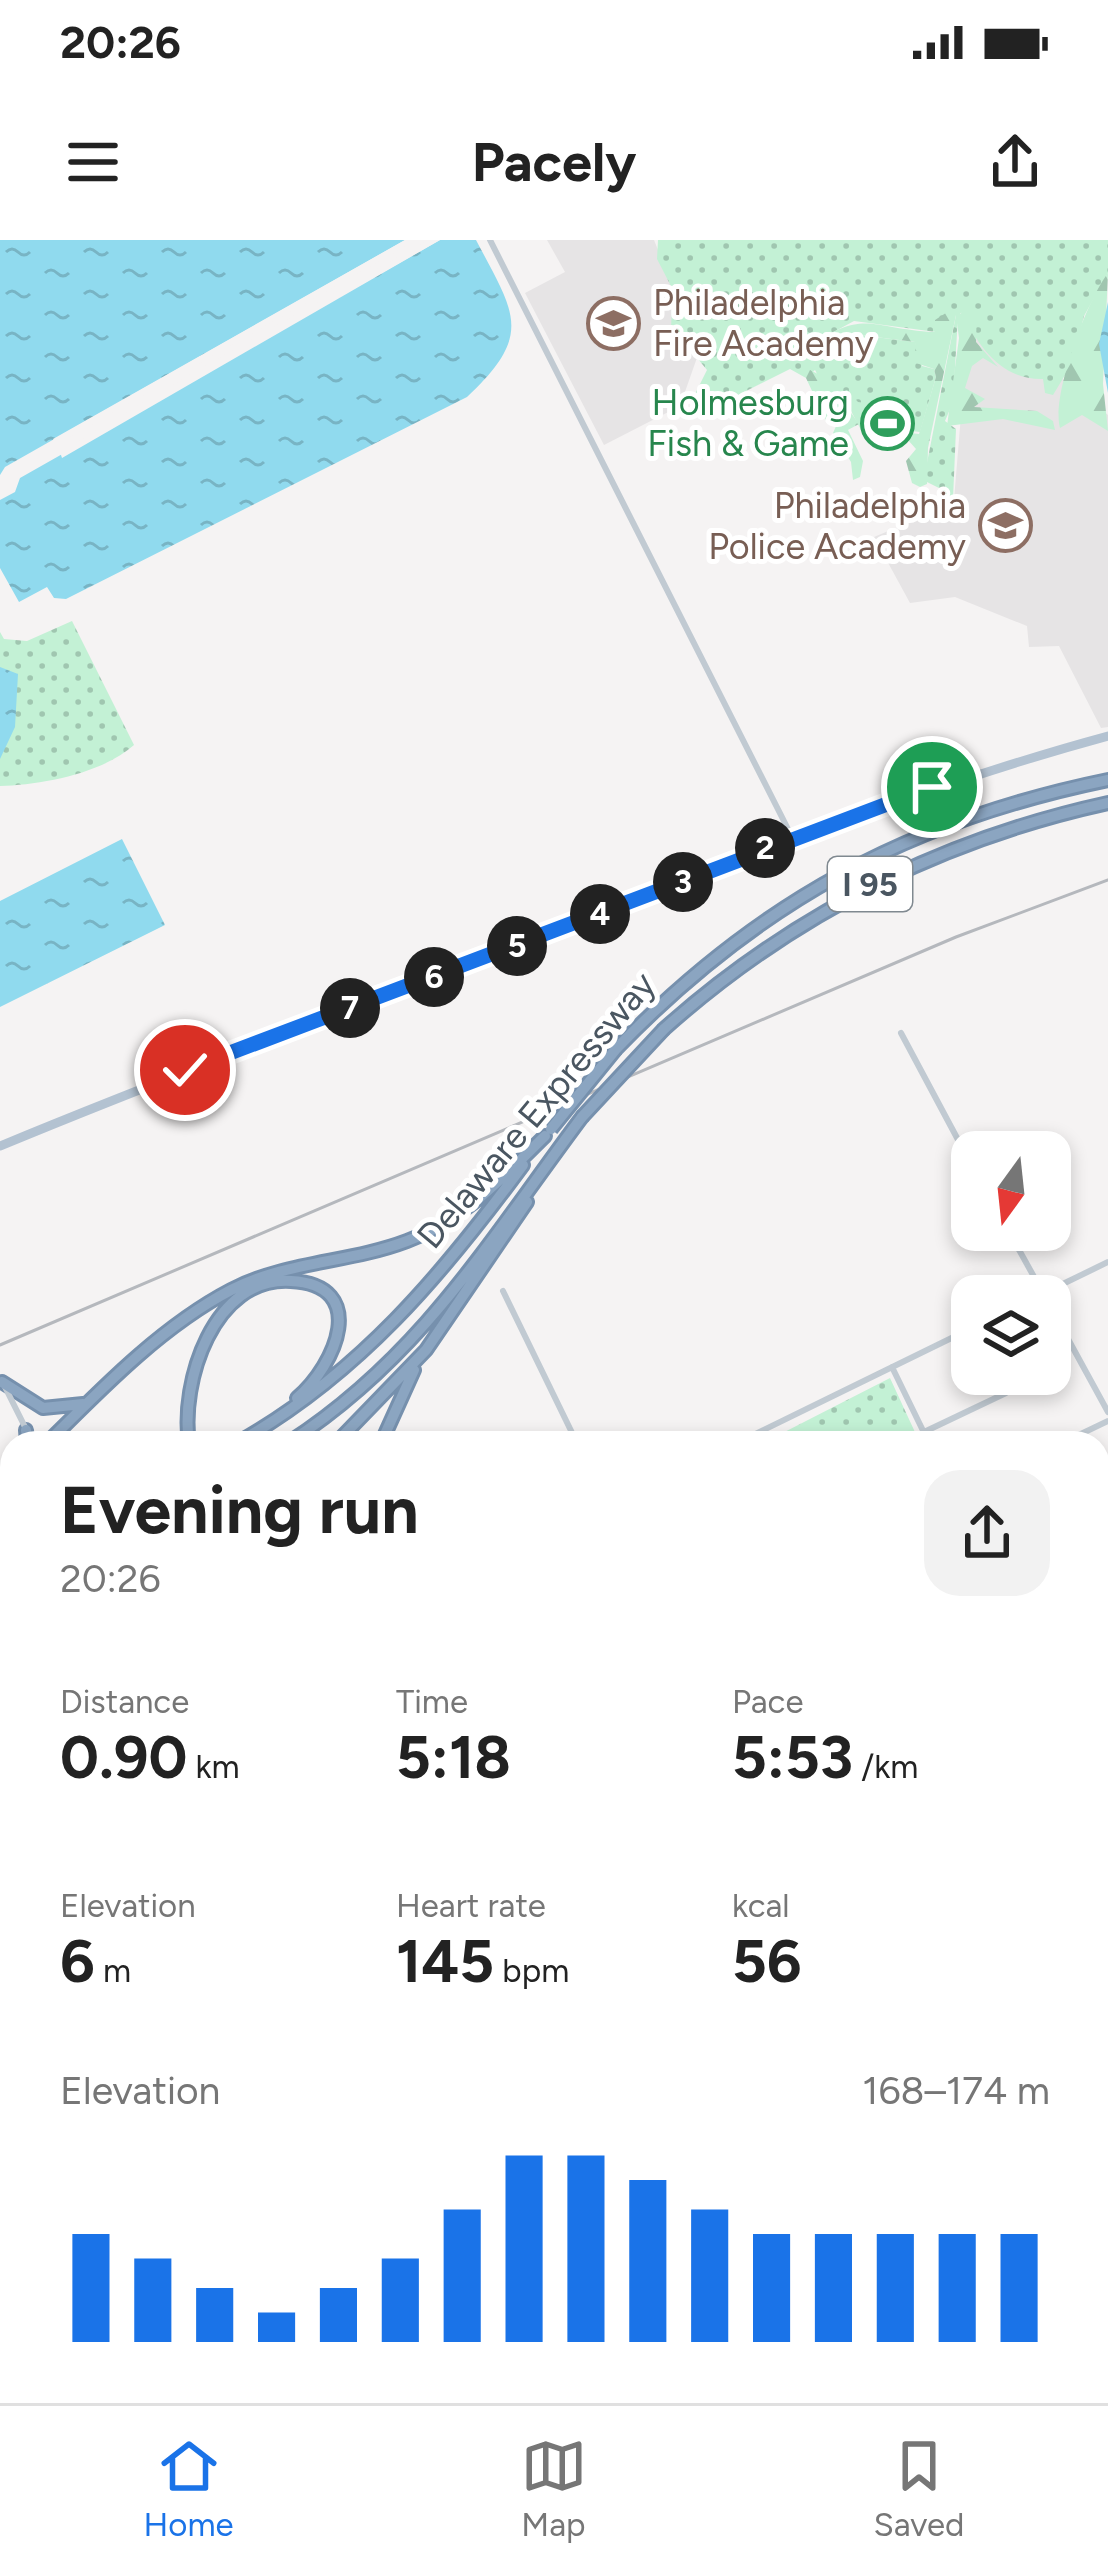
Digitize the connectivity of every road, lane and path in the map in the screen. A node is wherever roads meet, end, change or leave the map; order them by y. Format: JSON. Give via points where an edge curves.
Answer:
{"nodes":[{"id":1,"x":490,"y":240,"type":"edge"},
{"id":2,"x":1108,"y":736,"type":"edge"},
{"id":3,"x":1108,"y":780,"type":"edge"},
{"id":4,"x":1108,"y":803,"type":"edge"},
{"id":5,"x":792,"y":837,"type":"junction"},
{"id":6,"x":901,"y":1033,"type":"dead end"},
{"id":7,"x":579,"y":1121,"type":"junction"},
{"id":8,"x":953,"y":1131,"type":"edge"},
{"id":9,"x":548,"y":1133,"type":"junction"},
{"id":10,"x":0,"y":1147,"type":"edge"},
{"id":11,"x":1108,"y":1262,"type":"edge"},
{"id":12,"x":266,"y":1275,"type":"junction"},
{"id":13,"x":1071,"y":1280,"type":"edge"},
{"id":14,"x":503,"y":1292,"type":"dead end"},
{"id":15,"x":951,"y":1338,"type":"edge"},
{"id":16,"x":1071,"y":1346,"type":"edge"},
{"id":17,"x":426,"y":1350,"type":"junction"},
{"id":18,"x":892,"y":1367,"type":"junction"},
{"id":19,"x":1,"y":1380,"type":"edge"},
{"id":20,"x":1002,"y":1395,"type":"edge"},
{"id":21,"x":10,"y":1399,"type":"junction"},
{"id":22,"x":0,"y":1404,"type":"edge"},
{"id":23,"x":86,"y":1404,"type":"junction"},
{"id":24,"x":1108,"y":1417,"type":"edge"},
{"id":25,"x":274,"y":1422,"type":"junction"},
{"id":26,"x":25,"y":1431,"type":"edge"},
{"id":27,"x":59,"y":1431,"type":"edge"},
{"id":28,"x":186,"y":1431,"type":"edge"},
{"id":29,"x":187,"y":1431,"type":"edge"},
{"id":30,"x":258,"y":1431,"type":"edge"},
{"id":31,"x":306,"y":1431,"type":"edge"},
{"id":32,"x":348,"y":1431,"type":"edge"},
{"id":33,"x":386,"y":1431,"type":"edge"},
{"id":34,"x":571,"y":1431,"type":"edge"},
{"id":35,"x":761,"y":1431,"type":"edge"},
{"id":36,"x":924,"y":1431,"type":"edge"},
{"id":37,"x":926,"y":1431,"type":"edge"}],
"edges":[{"from":1,"to":5,"type":"street"},
{"from":2,"to":5,"type":"main road"},
{"from":3,"to":9,"type":"highway","name":"Delaware Expressway","number":"I 95","bridge":true,"via":[[992,808],[853,867],[732,940],[616,1048]]},
{"from":4,"to":7,"type":"highway","name":"Delaware Expressway","number":"I 95","bridge":true,"via":[[968,842],[863,888],[725,975]]},
{"from":5,"to":10,"type":"main road"},
{"from":6,"to":8,"type":"street"},
{"from":7,"to":17,"type":"highway"},
{"from":7,"to":31,"type":"highway","name":"Delaware Expressway","number":"I 95","via":[[417,1338]]},
{"from":9,"to":12,"type":"highway","via":[[466,1208],[424,1234]]},
{"from":9,"to":25,"type":"highway","name":"Delaware Expressway","number":"I 95","via":[[391,1329]]},
{"from":11,"to":13,"type":"street"},
{"from":12,"to":23,"type":"highway","via":[[187,1317]]},
{"from":12,"to":28,"type":"highway","via":[[200,1340],[185,1380]]},
{"from":14,"to":34,"type":"street"},
{"from":15,"to":18,"type":"street"},
{"from":16,"to":24,"type":"street"},
{"from":17,"to":32,"type":"highway"},
{"from":17,"to":33,"type":"highway"},
{"from":18,"to":35,"type":"street"},
{"from":18,"to":36,"type":"street"},
{"from":19,"to":21,"type":"street"},
{"from":19,"to":23,"type":"highway","via":[[43,1408]]},
{"from":20,"to":37,"type":"street"},
{"from":21,"to":22,"type":"street"},
{"from":21,"to":26,"type":"street"},
{"from":23,"to":27,"type":"highway"},
{"from":25,"to":29,"type":"highway","via":[[329,1365],[340,1331],[324,1295],[293,1280],[252,1291],[211,1332],[189,1385]]},
{"from":25,"to":30,"type":"highway","name":"Delaware Expressway","number":"I 95"}]}
